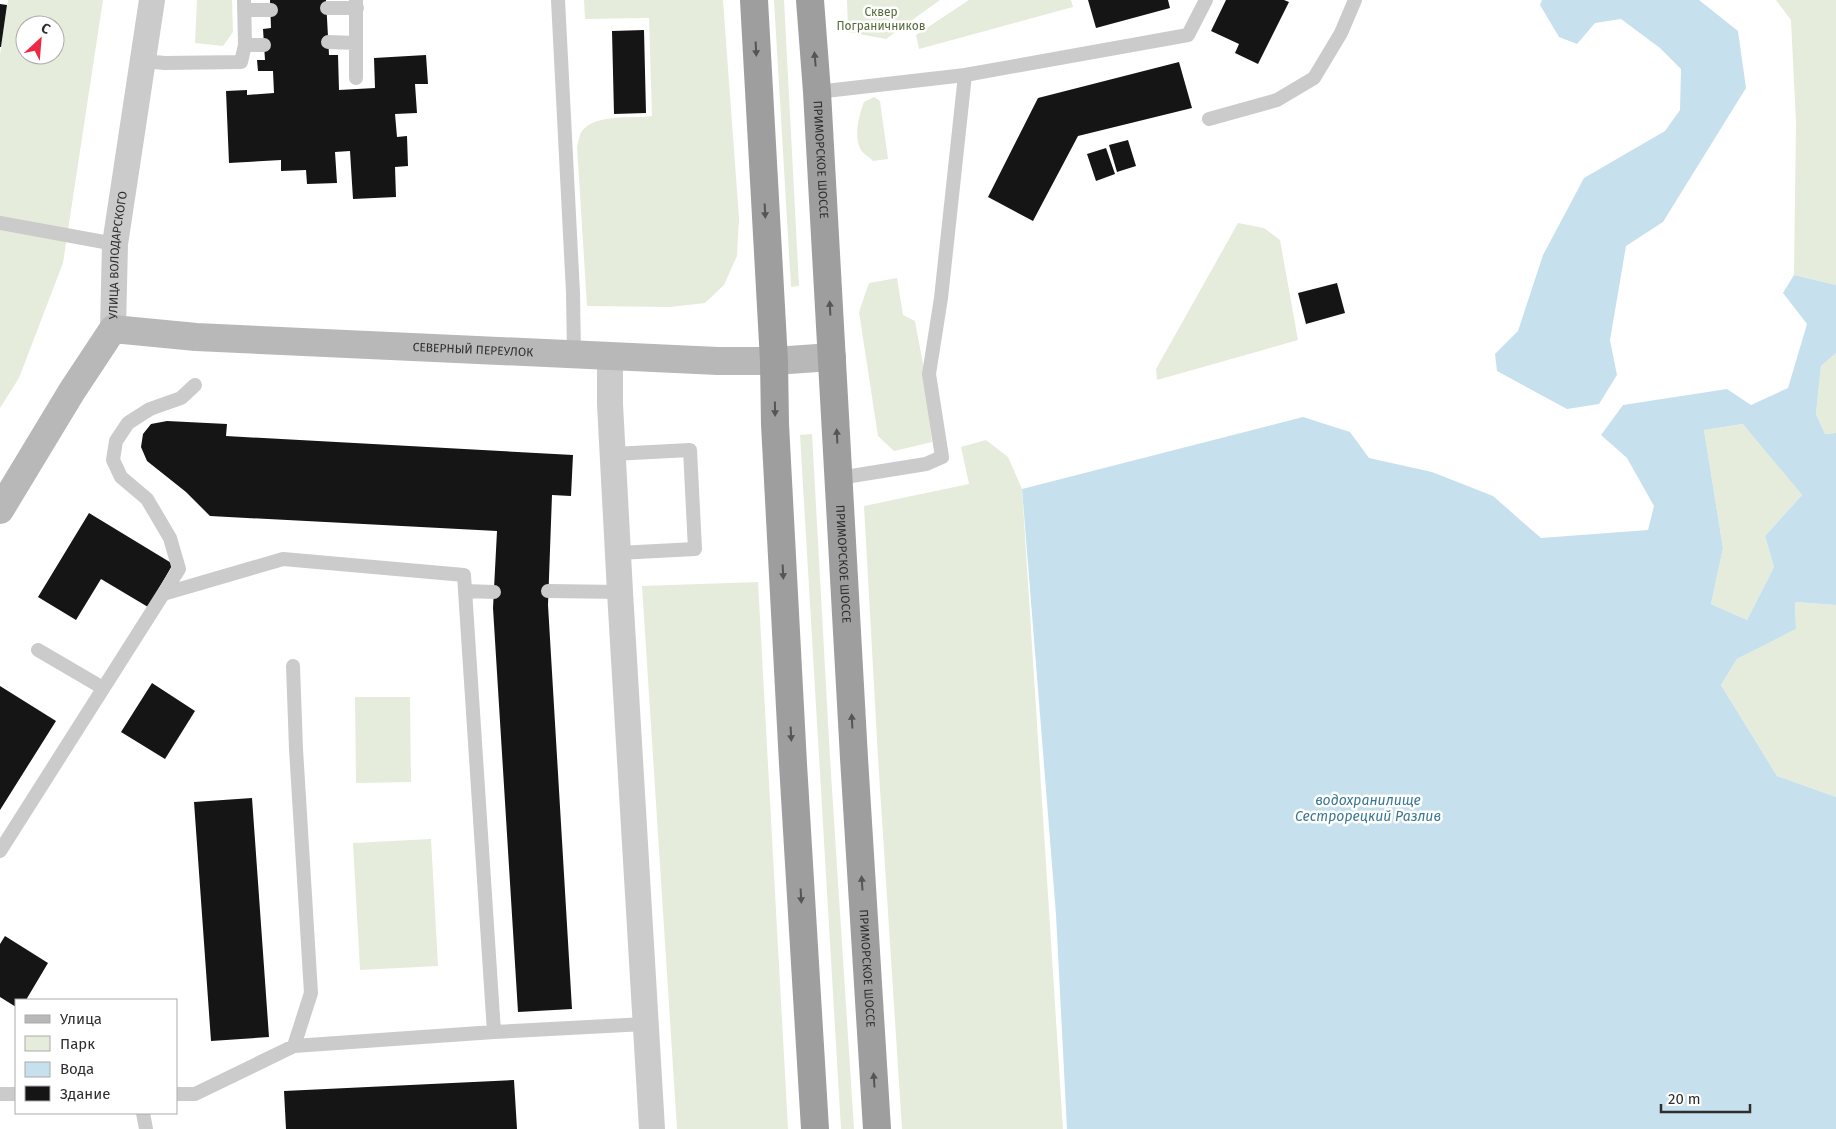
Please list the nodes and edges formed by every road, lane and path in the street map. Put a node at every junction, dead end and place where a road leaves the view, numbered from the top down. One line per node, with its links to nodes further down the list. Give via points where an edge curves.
1 (152, 0): 15 (street, УЛИЦА ВОЛОДАРСКОГО)
2 (558, 0): 23 (lane)
3 (754, 0): 26 (highway, one-way to 26)
4 (810, 0): 18 (highway, ПРИМОРСКОЕ ШОССЕ, one-way to 4)
5 (1206, 0): 16 (lane, via 1188,36)
6 (1355, 0): 19 (lane, via 1341,34 1314,78 1277,100)
7 (357, 4): 9 (lane); 12 (lane)
8 (244, 5): 10 (lane); 13 (lane)
9 (327, 8)
10 (271, 10)
11 (328, 42): 12 (lane)
12 (356, 43): 17 (lane)
13 (245, 45): 14 (lane); 15 (lane, via 241,62 166,64)
14 (264, 45)
15 (143, 61): 21 (street, УЛИЦА ВОЛОДАРСКОГО)
16 (965, 75): 18 (lane); 29 (lane, via 941,298 929,374 942,457 926,464)
17 (356, 78)
18 (817, 92): 25 (highway, ПРИМОРСКОЕ ШОССЕ, one-way to 18)
19 (1209, 119)
20 (0, 223): 21 (lane)
21 (115, 244): 22 (street, УЛИЦА ВОЛОДАРСКОГО)
22 (113, 329): 23 (main road, СЕВЕРНЫЙ ПЕРЕУЛОК, via 196,337); 30 (main road, УЛИЦА ВОЛОДАРСКОГО)
23 (574, 354): 24 (main road, СЕВЕРНЫЙ ПЕРЕУЛОК)
24 (610, 357): 26 (main road, СЕВЕРНЫЙ ПЕРЕУЛОК); 28 (street)
25 (832, 357): 26 (main road, СЕВЕРНЫЙ ПЕРЕУЛОК); 29 (highway, ПРИМОРСКОЕ ШОССЕ, one-way to 25)
26 (774, 361): 50 (highway, one-way to 50, via 793,764)
27 (195, 386): 36 (lane, via 180,398 150,409 128,423 116,441 113,460 121,477 147,499 170,538 180,569)
28 (613, 454): 31 (street); 31 (lane, via 690,450 695,549)
29 (839, 478): 51 (highway, ПРИМОРСКОЕ ШОССЕ, one-way to 29)
30 (0, 510)
31 (618, 553): 35 (street)
32 (465, 591): 33 (lane); 36 (lane, via 464,575 283,559); 42 (lane)
33 (494, 592)
34 (548, 592): 35 (lane)
35 (620, 592): 41 (street)
36 (163, 594): 39 (lane)
37 (38, 650): 39 (lane)
38 (293, 666): 43 (lane, via 311,993)
39 (103, 688): 40 (lane)
40 (0, 851)
41 (645, 1024): 42 (lane); 49 (street)
42 (494, 1032): 43 (lane)
43 (294, 1046): 46 (lane, via 195,1094)
44 (0, 1094): 45 (lane)
45 (15, 1094)
46 (178, 1094)
47 (143, 1114): 48 (lane)
48 (146, 1129)
49 (652, 1129)
50 (815, 1129)
51 (878, 1129)

